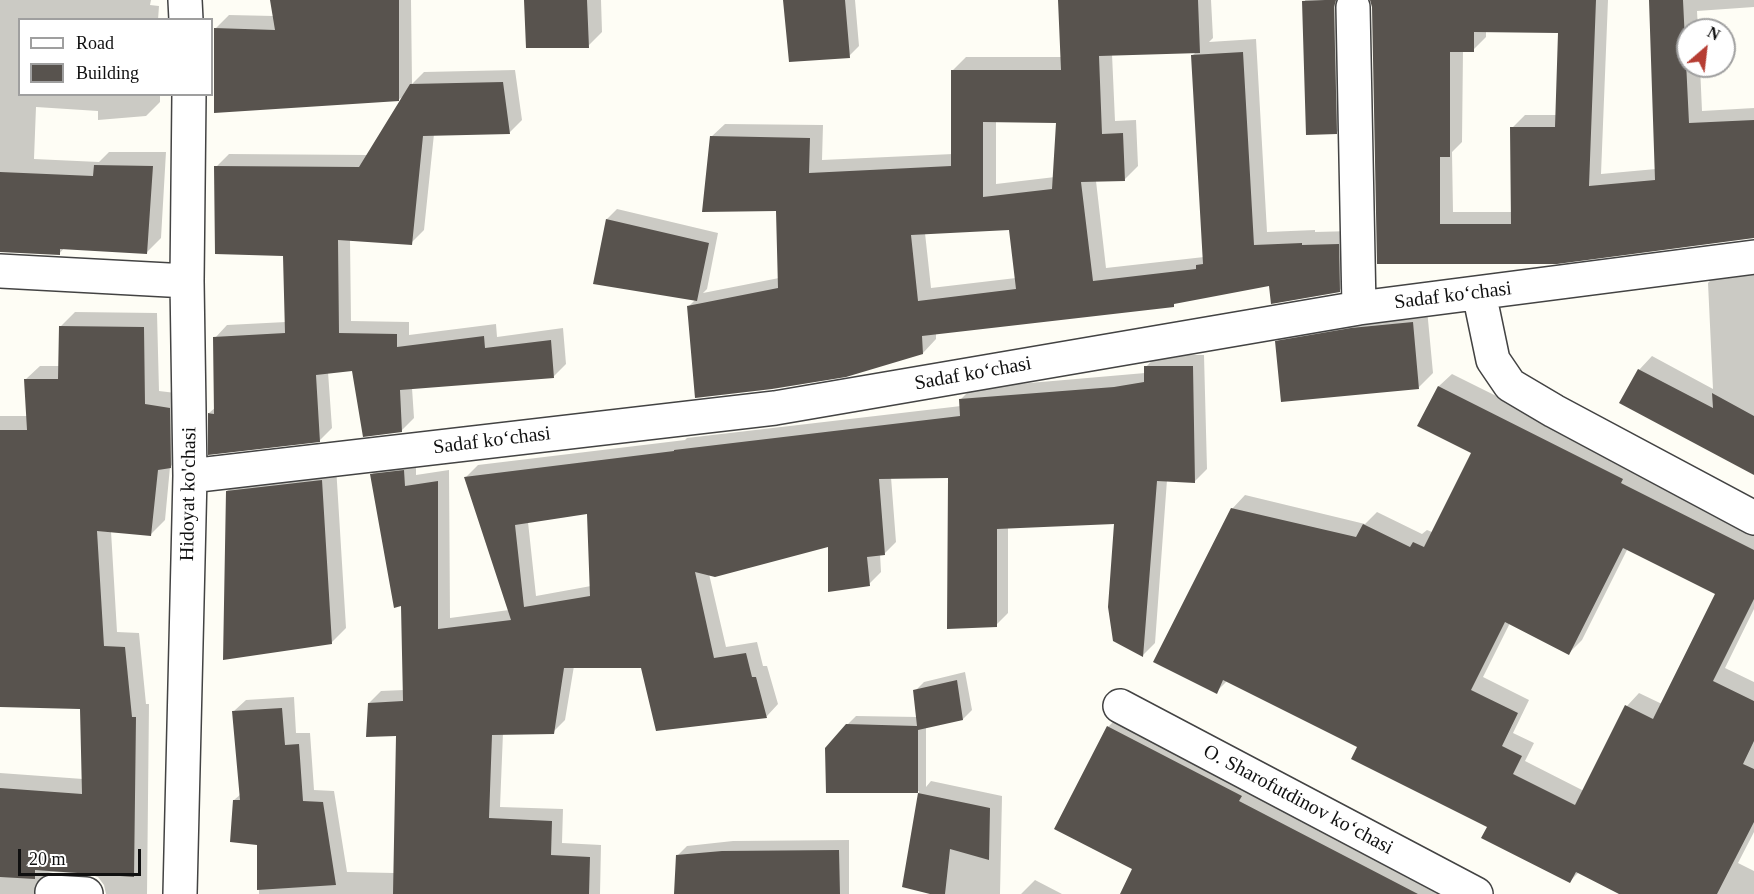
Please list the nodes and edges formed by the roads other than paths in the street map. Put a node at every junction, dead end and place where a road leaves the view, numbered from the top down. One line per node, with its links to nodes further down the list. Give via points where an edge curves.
1 (186, 0): 3 (street)
2 (1353, 7): 9 (street)
3 (186, 18)
4 (189, 96): 7 (street, Hidoyat ko'chasi)
5 (1754, 257): 8 (street, Sadaf koʻchasi)
6 (0, 272): 7 (street)
7 (187, 281): 10 (street, Hidoyat ko'chasi)
8 (1479, 293): 9 (street, Sadaf koʻchasi); 11 (street, via 1493,360 1510,385)
9 (1359, 308): 10 (street, Sadaf koʻchasi, via 775,408)
10 (190, 476): 15 (street, Hidoyat ko'chasi)
11 (1754, 518)
12 (1119, 706): 16 (street, O. Sharofutdinov koʻchasi)
13 (52, 892): 14 (street)
14 (86, 894)
15 (180, 894)
16 (1476, 894)

